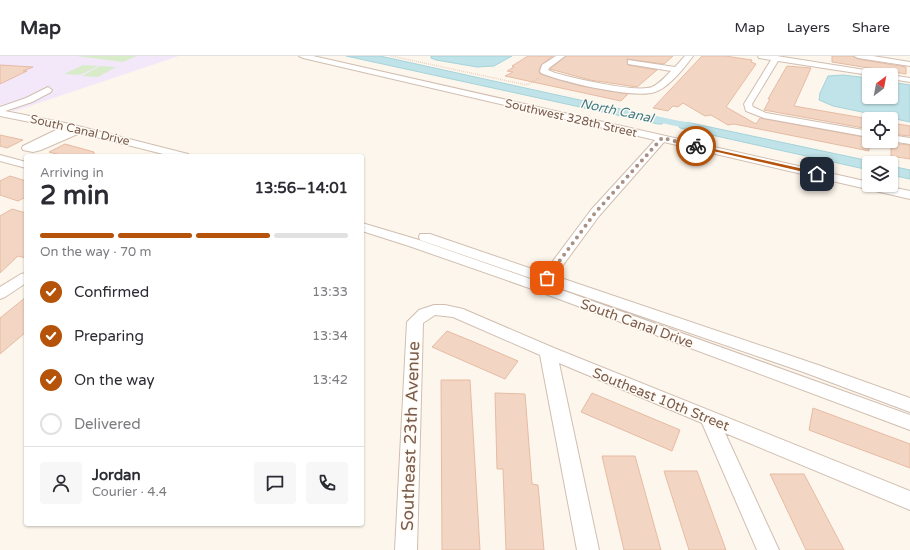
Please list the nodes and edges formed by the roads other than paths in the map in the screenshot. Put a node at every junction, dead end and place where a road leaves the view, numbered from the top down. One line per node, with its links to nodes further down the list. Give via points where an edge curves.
1 (303, 56): 21 (street, Southwest 328th Street)
2 (328, 56): 28 (street, Southwest 328th Street)
3 (561, 56): 10 (street, via 543,69 547,73 624,90 645,92 658,88)
4 (689, 56): 10 (street)
5 (762, 56): 7 (street)
6 (862, 56): 9 (street)
7 (776, 58): 11 (street); 20 (street, via 748,104 749,109 764,115)
8 (631, 62): 10 (street)
9 (910, 64)
10 (676, 70)
11 (862, 72)
12 (898, 77): 13 (street)
13 (910, 80)
14 (48, 90): 15 (street)
15 (0, 110)
16 (0, 113): 18 (street, South Canal Drive)
17 (0, 119): 19 (street, South Canal Drive)
18 (72, 131): 19 (street); 19 (street, via 37,148 27,148); 24 (street, South Canal Drive); 25 (street, South Canal Drive)
19 (57, 133)
20 (862, 133)
21 (662, 138): 31 (street, Southwest 328th Street); 35 (street, via 595,213)
22 (898, 139): 23 (street)
23 (910, 141)
24 (144, 154)
25 (175, 154)
26 (0, 158): 27 (street)
27 (24, 164)
28 (862, 175)
29 (898, 183): 30 (street)
30 (910, 186)
31 (910, 195)
32 (364, 217): 35 (street, South Canal Drive)
33 (364, 228): 41 (street, South Canal Drive, via 538,286)
34 (24, 278): 36 (street)
35 (547, 278): 39 (street, South Canal Drive)
36 (0, 294)
37 (414, 322): 38 (street, Southeast 10th Street, via 427,311 445,309); 43 (street, Southeast 23th Avenue)
38 (548, 352): 40 (street, Southeast 10th Street); 44 (street)
39 (910, 405)
40 (710, 418): 42 (street, Southeast 10th Street); 45 (street)
41 (910, 423)
42 (910, 501)
43 (406, 550)
44 (588, 550)
45 (768, 550)

